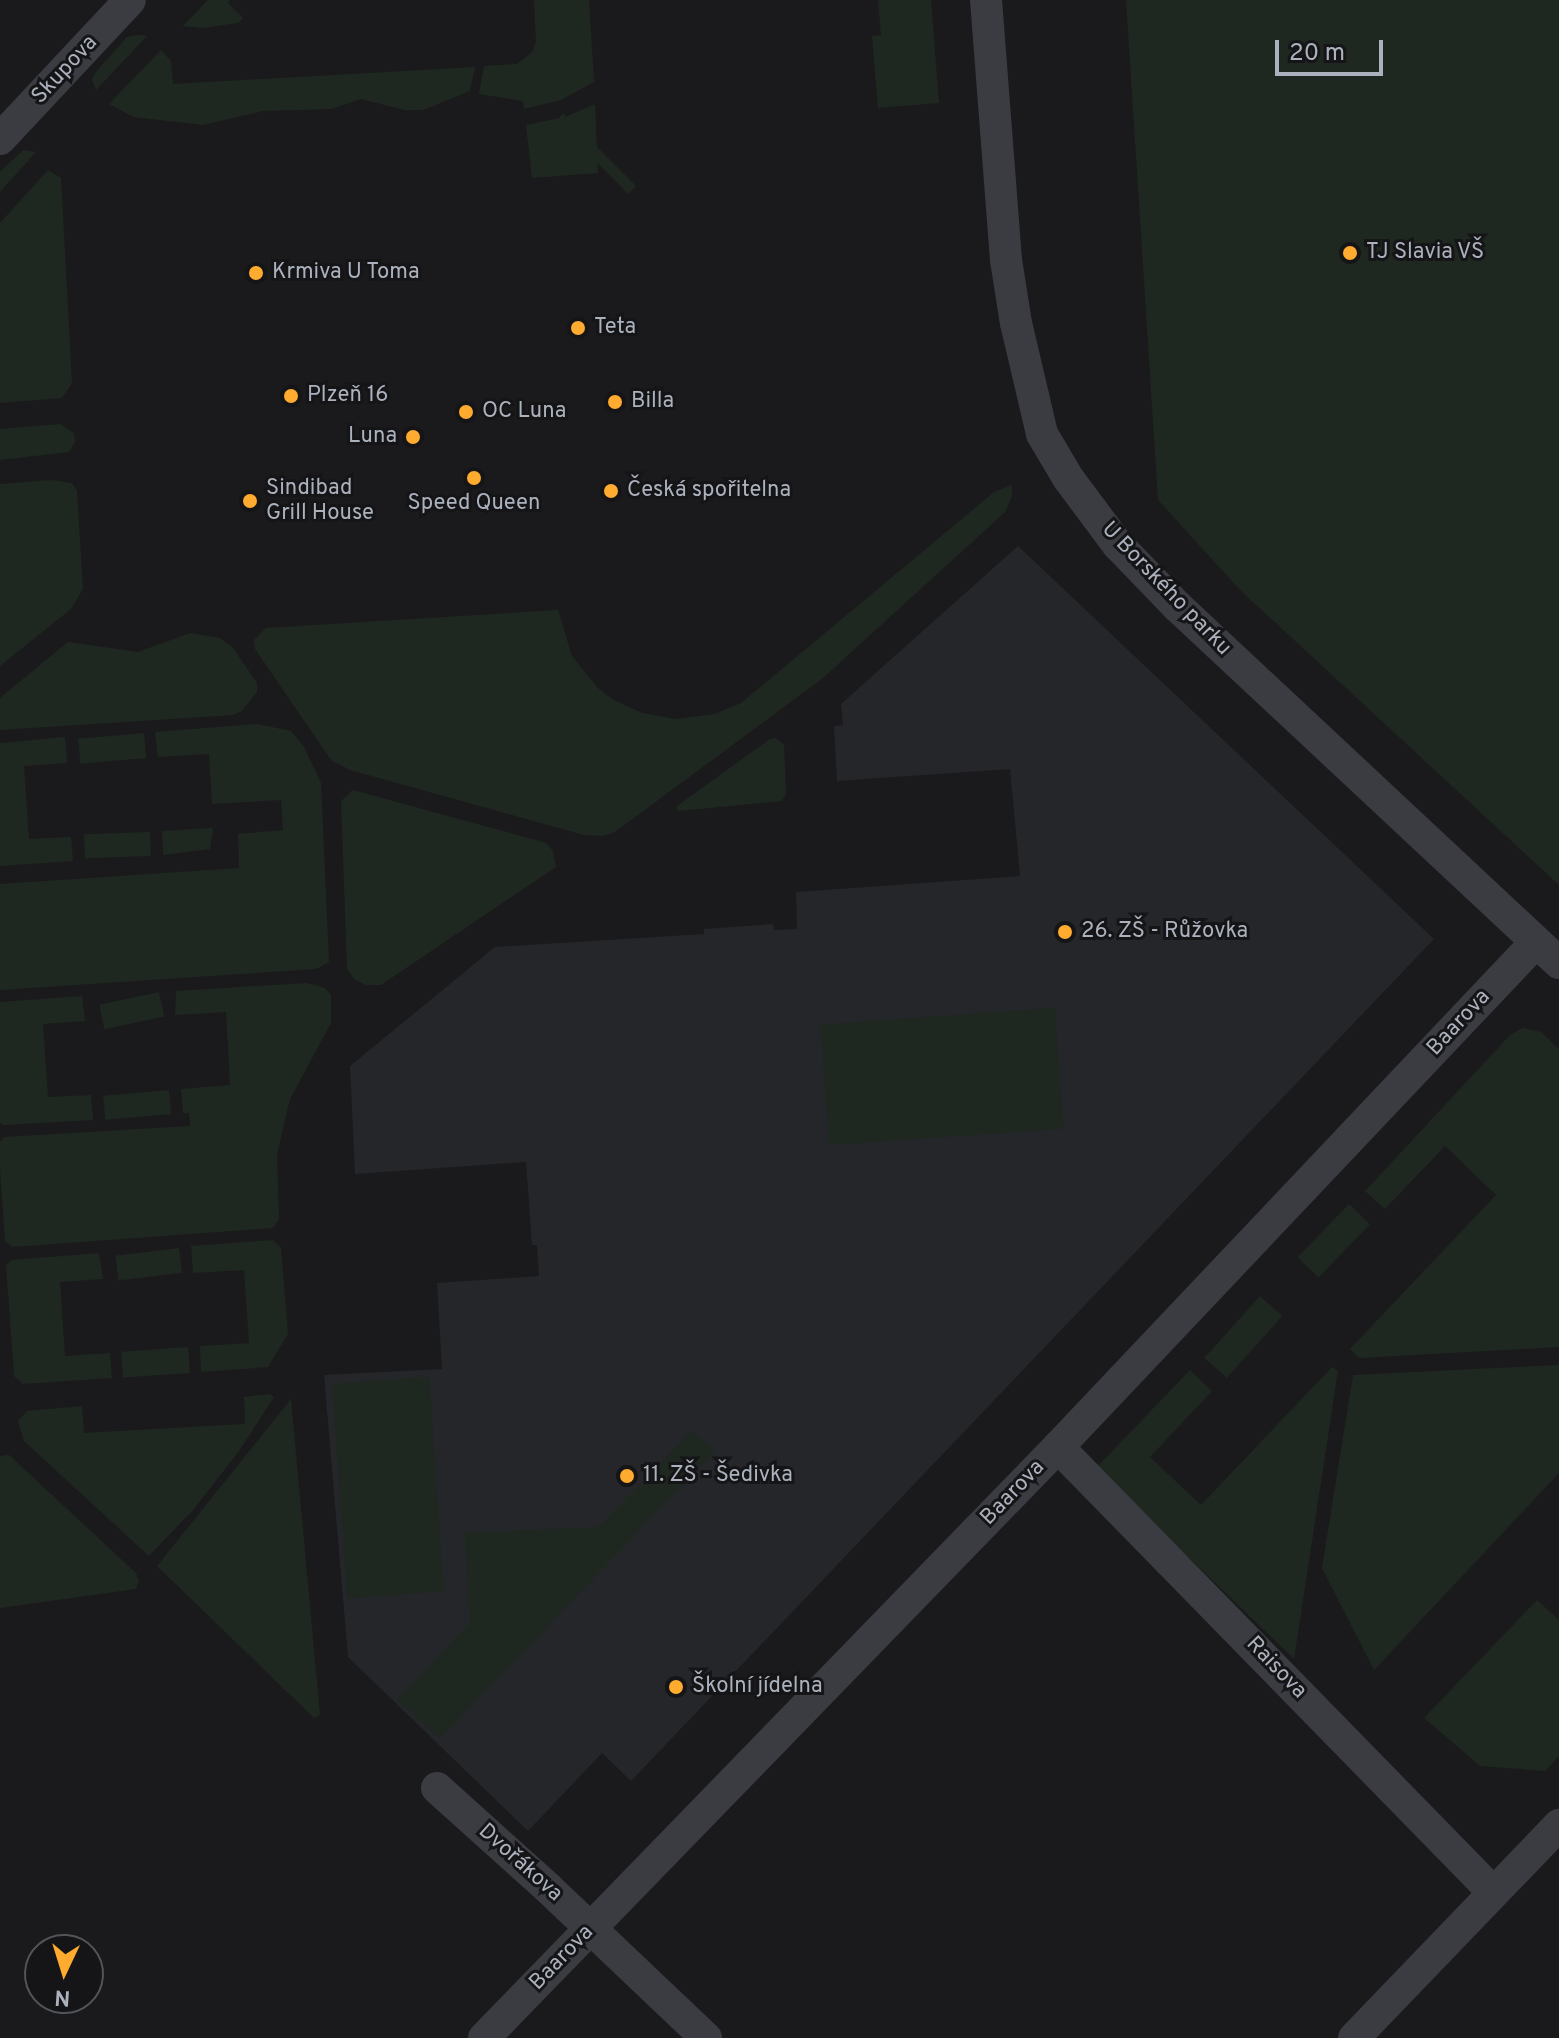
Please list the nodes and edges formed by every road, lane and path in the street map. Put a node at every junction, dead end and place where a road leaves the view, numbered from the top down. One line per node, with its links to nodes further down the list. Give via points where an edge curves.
1 (130, 0): 3 (street, Skupova)
2 (986, 0): 4 (street, U Borského parku, via 1006,260 1025,366 1048,445 1118,545 1177,606)
3 (0, 139)
4 (1548, 953): 5 (street, Baarova)
5 (1058, 1447): 8 (street, Raisova); 9 (street, Baarova)
6 (437, 1788): 9 (street, Dvořákova)
7 (1559, 1825): 8 (street)
8 (1492, 1891): 12 (street)
9 (590, 1927): 10 (street, Baarova); 11 (street, Dvořákova)
10 (484, 2038)
11 (706, 2038)
12 (1354, 2038)

